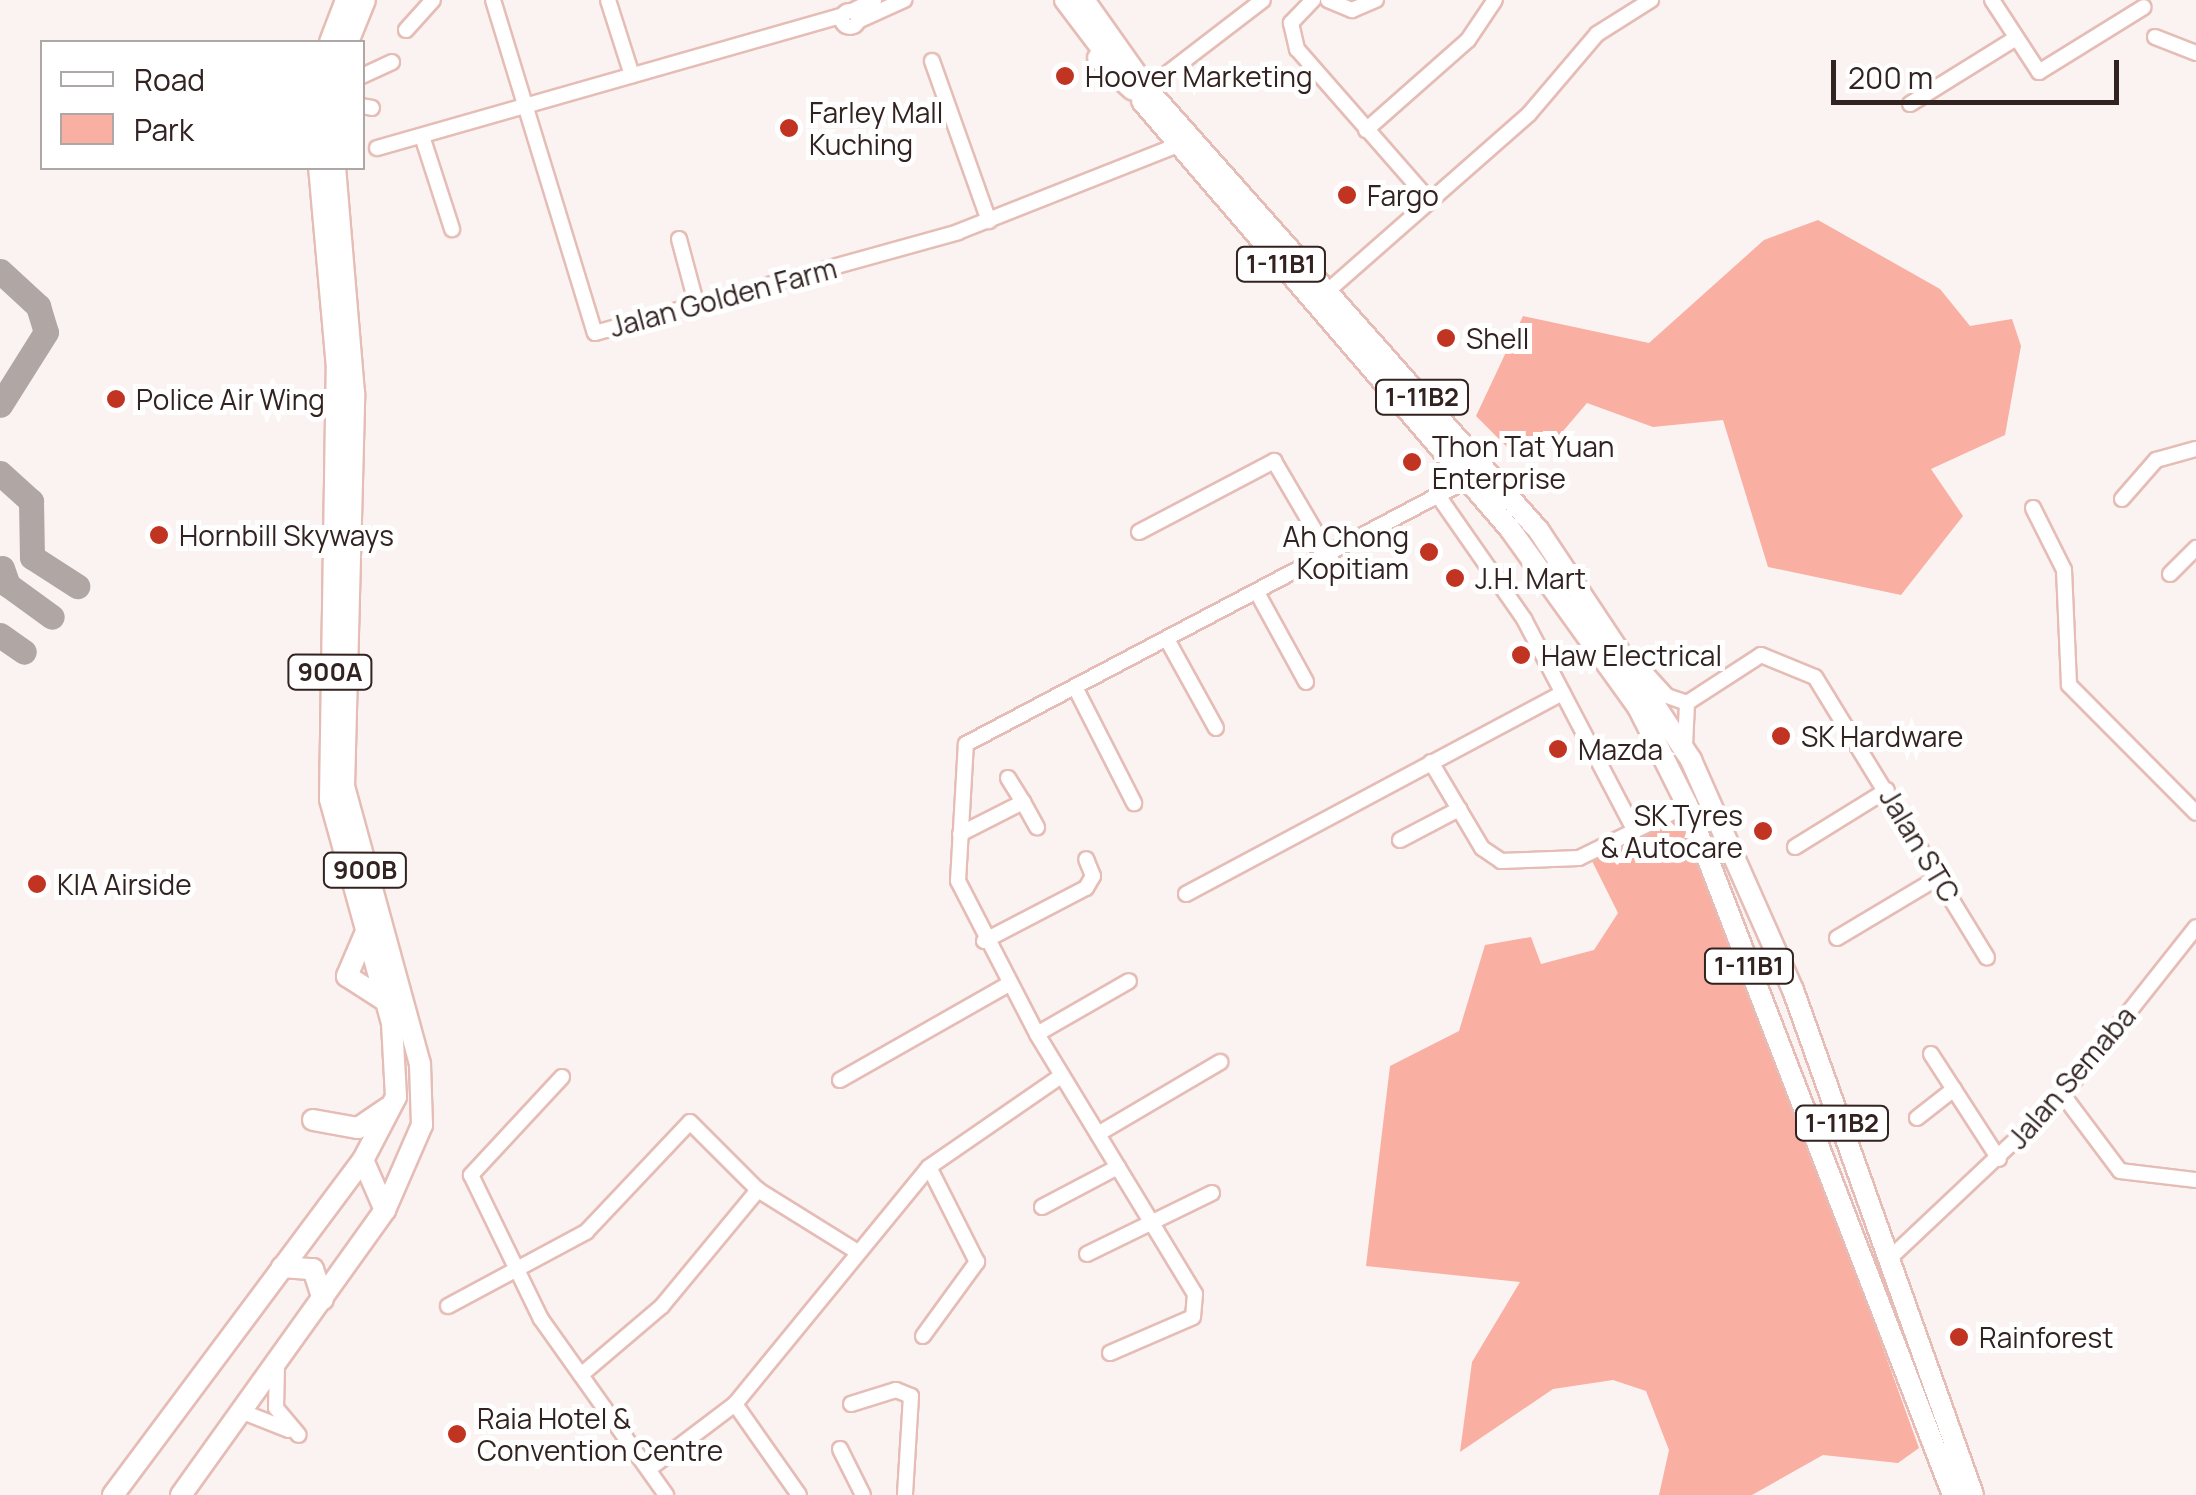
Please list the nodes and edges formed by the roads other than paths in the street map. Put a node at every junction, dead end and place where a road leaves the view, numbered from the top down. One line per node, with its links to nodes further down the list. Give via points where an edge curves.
1 (365, 0): 25 (highway)
2 (432, 0): 21 (street)
3 (494, 0): 33 (street, Jalan Golden Farm)
4 (608, 0): 31 (street)
5 (874, 0): 20 (street)
6 (904, 0): 20 (street)
7 (1049, 0): 32 (highway)
8 (1065, 0): 27 (highway)
9 (1084, 0): 27 (highway, 1-11B2)
10 (1100, 0): 32 (highway)
11 (1264, 0): 32 (street)
12 (1313, 0): 35 (street, via 1290,23 1292,42)
13 (1328, 0): 14 (street, via 1352,10)
14 (1376, 0)
15 (1495, 0): 35 (street, via 1468,40)
16 (1651, 0): 41 (street, via 1597,34 1529,114)
17 (1992, 0): 23 (street)
18 (343, 3): 24 (highway)
19 (2144, 7): 23 (street, via 2042,72)
20 (849, 18): 31 (street)
21 (406, 30)
22 (2155, 37): 26 (street)
23 (2016, 38): 34 (street)
24 (331, 40)
25 (349, 40)
26 (2196, 53)
27 (1118, 60): 32 (highway, 1-11B2)
28 (392, 62): 30 (street)
29 (934, 67): 42 (street)
30 (365, 75)
31 (632, 75): 33 (street)
32 (1140, 90): 37 (highway, 1-11B1); 45 (highway, 1-11B2)
33 (527, 103): 36 (street); 46 (street, Jalan Golden Farm, via 594,333)
34 (1910, 104)
35 (1366, 130): 41 (street)
36 (422, 136): 38 (street); 43 (street)
37 (1178, 146): 42 (street, Jalan Golden Farm); 48 (highway, 1-11B1)
38 (376, 148)
39 (319, 170): 83 (highway, 900A, via 337,368 330,799)
40 (334, 170): 112 (highway, 900B, via 354,393 344,787 424,1083 416,1153)
41 (1431, 202): 45 (street)
42 (989, 221): 46 (street, Jalan Golden Farm)
43 (452, 228)
44 (679, 240): 46 (street)
45 (1330, 289): 59 (highway, 1-11B2, via 1539,531)
46 (697, 306)
47 (2196, 449): 51 (street, via 2156,460)
48 (1453, 462): 49 (highway, 1-11B1); 50 (street)
49 (1469, 479): 50 (street); 71 (highway, 1-11B1, via 1574,610)
50 (1444, 493): 55 (street); 62 (street)
51 (2122, 500)
52 (2034, 508): 73 (street, via 2064,570 2070,686)
53 (1139, 532): 55 (street, via 1274,461)
54 (2196, 548): 56 (street)
55 (1331, 558): 57 (street)
56 (2170, 574)
57 (1259, 596): 58 (street); 60 (street)
58 (1169, 643): 61 (street); 64 (street)
59 (1625, 650): 63 (street, via 1667,696); 65 (highway, 1-11B2)
60 (1306, 682)
61 (1077, 692): 70 (street); 76 (street, via 966,744)
62 (1563, 693): 66 (street); 75 (street)
63 (1688, 703): 65 (street, via 1682,739); 68 (street, Jalan STC, via 1742,659 1782,657 1823,686)
64 (1216, 728)
65 (1692, 760): 89 (highway, 1-11B2)
66 (1431, 762): 72 (street); 81 (street)
67 (1008, 778): 69 (street)
68 (1888, 790): 78 (street); 80 (street, Jalan STC)
69 (1023, 802): 74 (street); 76 (street)
70 (1134, 804)
71 (1688, 804): 75 (street); 90 (highway, 1-11B1)
72 (1459, 809): 75 (street, via 1501,861 1579,858); 77 (street)
73 (2196, 813)
74 (1037, 827)
75 (1635, 831)
76 (960, 834): 85 (street, via 956,876)
77 (1400, 840)
78 (1795, 847)
79 (1086, 859): 85 (street, via 1092,883)
80 (1939, 877): 84 (street); 86 (street, Jalan STC)
81 (1186, 894)
82 (2196, 927): 99 (street, Jalan Semaba)
83 (365, 933): 91 (highway, 900A); 91 (highway, via 348,976)
84 (1837, 938)
85 (984, 941): 88 (street)
86 (1987, 958)
87 (1129, 981): 92 (street)
88 (1009, 984): 92 (street); 97 (street)
89 (1793, 990): 90 (highway, via 1764,934 1750,926 1744,941); 116 (highway, 1-11B2)
90 (1762, 1000): 136 (highway, 1-11B1)
91 (386, 1002): 100 (highway, 900A, via 398,1050)
92 (1036, 1034): 95 (street)
93 (1932, 1054): 98 (street)
94 (1220, 1062): 103 (street)
95 (1062, 1076): 103 (street); 106 (street)
96 (562, 1077): 118 (street, via 470,1175)
97 (840, 1080)
98 (1954, 1089): 101 (street); 104 (street)
99 (2063, 1095): 104 (street, Jalan Semaba); 108 (street, via 2120,1172)
100 (396, 1096): 102 (highway, via 369,1125); 105 (highway, 900A)
101 (1916, 1118)
102 (312, 1120)
103 (1098, 1134): 107 (street)
104 (1999, 1159): 116 (street, Jalan Semaba)
105 (364, 1160): 112 (highway); 117 (highway, 900A)
106 (930, 1167): 114 (street); 121 (street, via 978,1262)
107 (1118, 1168): 111 (street); 113 (street)
108 (2196, 1180)
109 (758, 1190): 114 (street); 118 (street, via 698,1124 684,1126 586,1232); 124 (street, via 662,1306)
110 (1212, 1193): 113 (street)
111 (1042, 1208)
112 (385, 1210): 119 (highway, 900B)
113 (1156, 1228): 115 (street); 122 (street, via 1197,1308)
114 (856, 1251): 125 (street)
115 (1087, 1254)
116 (1890, 1258): 137 (highway, 1-11B2)
117 (282, 1267): 119 (highway, via 313,1269); 130 (highway, 900A)
118 (516, 1273): 120 (street); 124 (street)
119 (323, 1299): 123 (highway, 900B)
120 (448, 1306)
121 (922, 1336)
122 (1110, 1353)
123 (277, 1364): 127 (highway, 900B); 127 (street, via 276,1408 299,1435)
124 (581, 1375): 129 (street)
125 (735, 1404): 129 (street); 133 (street)
126 (851, 1404): 135 (street, via 896,1390 913,1401)
127 (244, 1412): 131 (highway, 900B)
128 (840, 1449): 134 (street)
129 (649, 1469): 132 (street)
130 (112, 1495)
131 (181, 1495)
132 (666, 1495)
133 (799, 1495)
134 (863, 1495)
135 (906, 1495)
136 (1953, 1495)
137 (1973, 1495)

